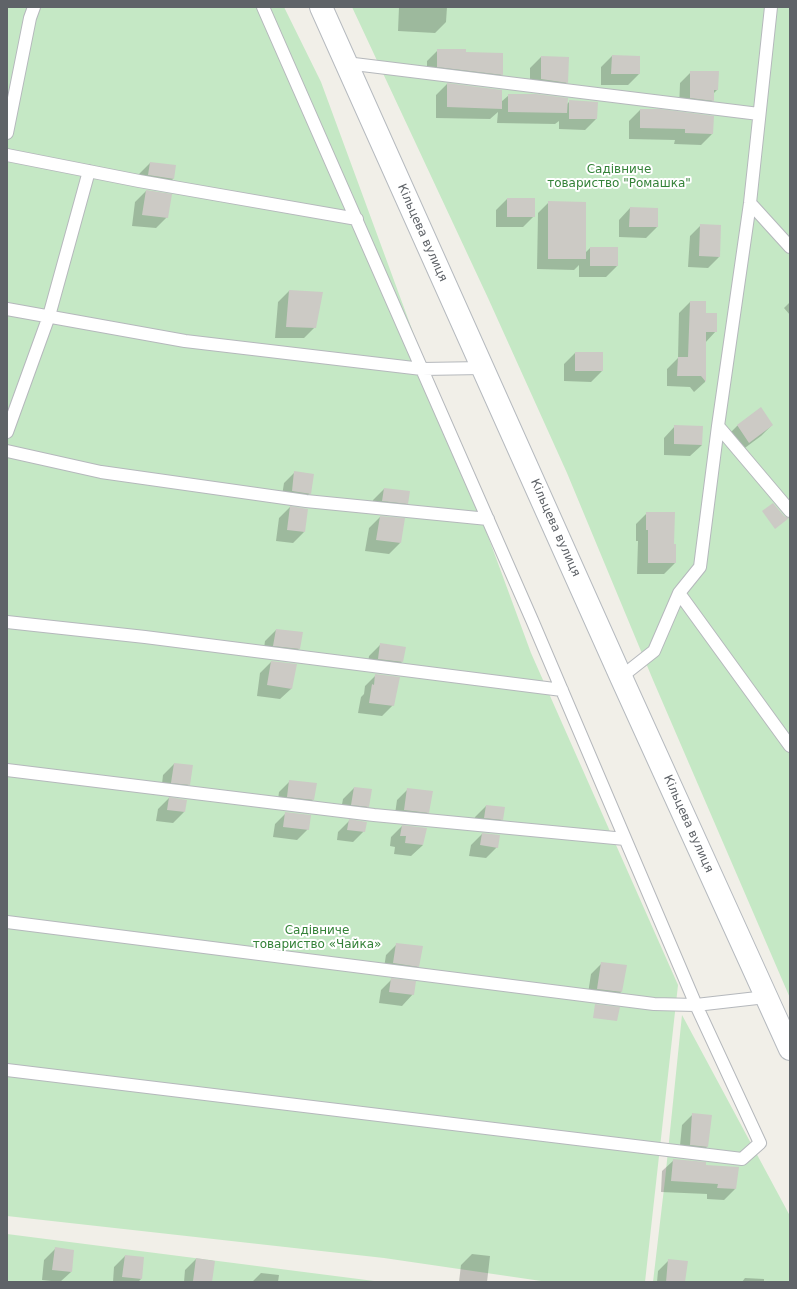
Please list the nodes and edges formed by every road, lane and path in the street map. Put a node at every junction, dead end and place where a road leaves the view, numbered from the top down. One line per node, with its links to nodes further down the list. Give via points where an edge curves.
1 (34, 7): 7 (lane)
2 (263, 7): 11 (lane)
3 (321, 7): 5 (main road, Кільцева вулиця)
4 (771, 7): 6 (lane)
5 (346, 63): 6 (lane); 16 (main road, Кільцева вулиця)
6 (759, 114): 10 (lane)
7 (7, 133)
8 (7, 155): 9 (lane)
9 (89, 171): 11 (lane); 14 (lane)
10 (750, 203): 12 (lane); 17 (lane)
11 (357, 219): 15 (lane)
12 (790, 247)
13 (7, 309): 14 (lane)
14 (49, 316): 15 (lane, via 185,341); 18 (lane)
15 (422, 368): 16 (lane); 21 (lane)
16 (483, 368): 24 (main road, Кільцева вулиця)
17 (718, 426): 20 (lane); 22 (lane, via 700,567)
18 (7, 432)
19 (7, 451): 21 (lane, via 101,472 298,500)
20 (790, 511)
21 (488, 519): 25 (lane)
22 (680, 593): 24 (lane, via 654,650); 26 (lane)
23 (7, 622): 25 (lane, via 146,637)
24 (621, 677): 30 (main road, Кільцева вулиця)
25 (562, 690): 28 (lane)
26 (790, 746)
27 (7, 770): 28 (lane, via 374,815)
28 (625, 839): 31 (lane)
29 (7, 922): 31 (lane, via 654,1004)
30 (766, 997): 31 (lane); 32 (main road, Кільцева вулиця)
31 (696, 1005): 33 (lane, via 760,1143 742,1159)
32 (790, 1049)
33 (7, 1070)

